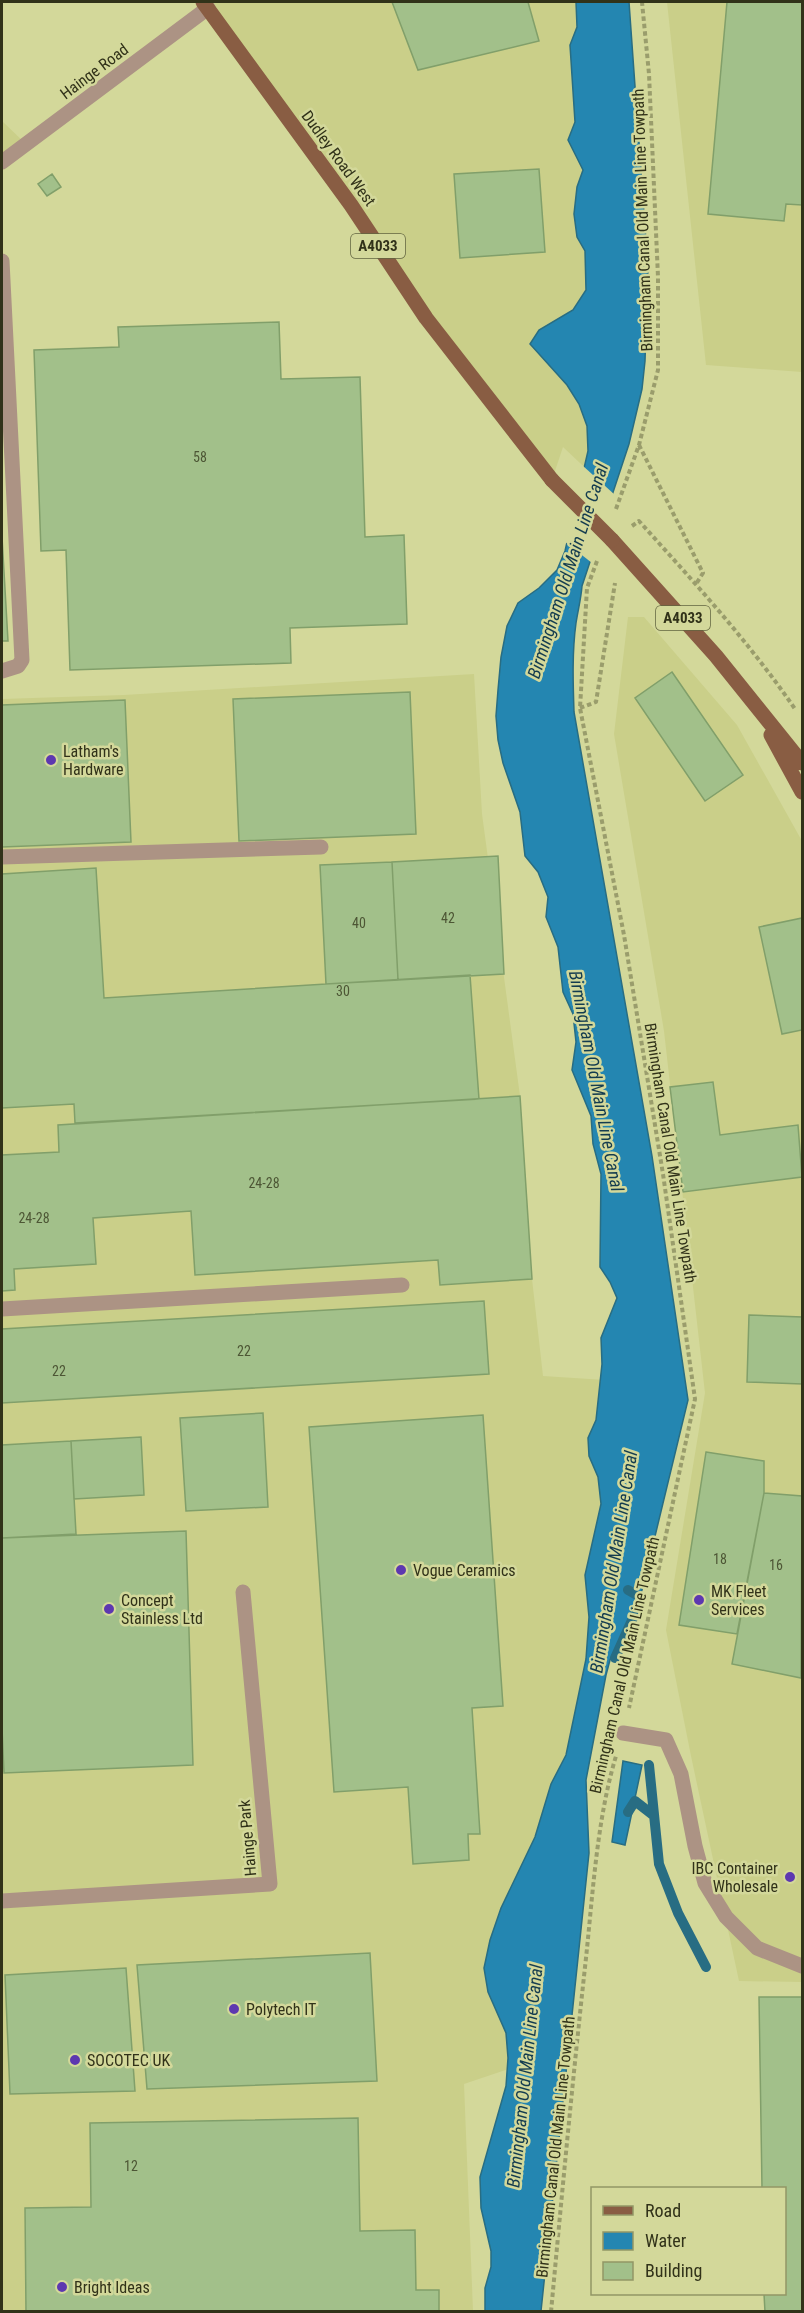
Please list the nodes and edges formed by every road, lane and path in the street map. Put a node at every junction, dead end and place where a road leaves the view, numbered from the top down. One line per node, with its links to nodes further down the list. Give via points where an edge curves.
1 (642, 2): 5 (path, Birmingham Canal Old Main Line Towpath, via 658,277 658,370)
2 (205, 5): 3 (street, Hainge Road); 7 (main road, Dudley Road West / A4033, bridge, via 351,205 426,318 552,480)
3 (2, 162)
4 (2, 261): 10 (street, via 22,660 18,666)
5 (639, 445): 6 (path, Birmingham Canal Old Main Line Towpath); 9 (path, via 703,573)
6 (615, 511)
7 (612, 540): 9 (path, via 639,521); 11 (main road, A4033); 12 (path, via 615,586 597,702)
8 (599, 555): 12 (path, Birmingham Canal Old Main Line Towpath, via 587,588)
9 (696, 584): 13 (path)
10 (2, 671)
11 (750, 699): 14 (main road, A4033); 15 (main road, A4033)
12 (580, 708): 21 (path, Birmingham Canal Old Main Line Towpath, via 663,1174 695,1399)
13 (796, 710)
14 (802, 763)
15 (802, 792)
16 (321, 847): 17 (street)
17 (2, 857)
18 (402, 1285): 19 (street)
19 (2, 1309)
20 (243, 1592): 22 (street, Hainge Park, via 270,1884)
21 (623, 1733): 23 (street, via 666,1740 681,1774 705,1883 726,1917 757,1948); 24 (path, Birmingham Canal Old Main Line Towpath, via 607,1784)
22 (2, 1901)
23 (802, 1966)
24 (551, 2312)

